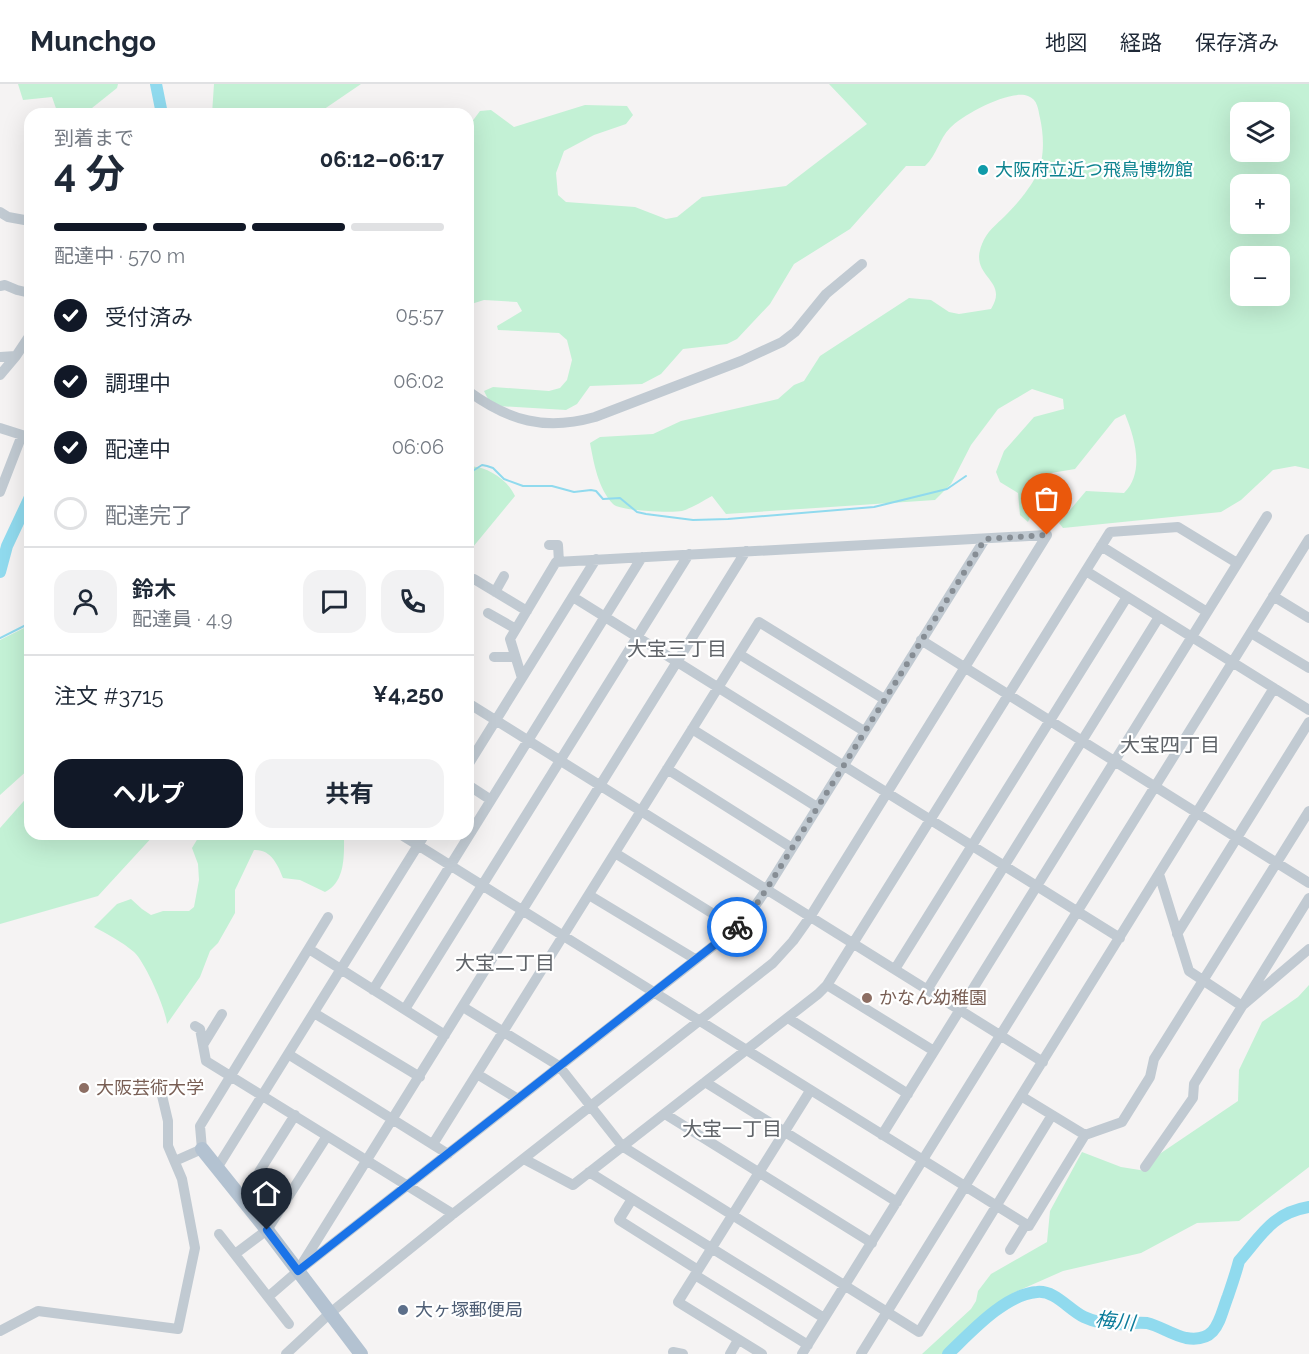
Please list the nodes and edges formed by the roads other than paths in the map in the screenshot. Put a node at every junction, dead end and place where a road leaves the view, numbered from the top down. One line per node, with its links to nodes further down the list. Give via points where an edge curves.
1 (0, 212): 2 (street)
2 (24, 221)
3 (862, 264): 10 (street, via 826,294 782,342 595,417 549,424 492,408)
4 (0, 286): 5 (street)
5 (24, 292)
6 (24, 344): 7 (street)
7 (16, 356): 8 (street); 9 (street)
8 (0, 357)
9 (0, 375)
10 (474, 395)
11 (0, 428): 12 (street)
12 (24, 436)
13 (24, 441): 14 (street)
14 (0, 492)
15 (1267, 516): 25 (street)
16 (985, 539): 20 (street); 43 (street); 49 (street, via 1047,535)
17 (1309, 539): 30 (street)
18 (549, 545): 24 (street, via 558,545)
19 (1101, 546): 25 (street, via 1110,532 1178,527); 26 (street); 34 (street)
20 (746, 551): 21 (street); 47 (street)
21 (689, 554): 22 (street); 41 (street)
22 (642, 557): 23 (street); 36 (street)
23 (596, 559): 24 (street); 31 (street)
24 (560, 562): 33 (street, via 556,562)
25 (1237, 563): 34 (street)
26 (1086, 571): 32 (street); 54 (street)
27 (504, 576): 29 (street)
28 (474, 579): 29 (street)
29 (495, 592): 33 (street)
30 (1274, 596): 38 (street); 40 (street)
31 (573, 597): 36 (street); 51 (street)
32 (1127, 597): 37 (street); 59 (street)
33 (527, 611): 39 (street)
34 (1207, 612): 42 (street)
35 (488, 613): 39 (street)
36 (604, 617): 41 (street); 63 (street)
37 (1159, 617): 42 (street); 64 (street)
38 (1309, 618)
39 (516, 629): 46 (street, via 510,639)
40 (1251, 633): 48 (street); 50 (street)
41 (637, 637): 47 (street); 66 (street)
42 (1191, 637): 48 (street); 67 (street)
43 (921, 640): 49 (street); 55 (street)
44 (739, 654): 52 (street); 55 (street, via 759,622); 62 (street)
45 (494, 657): 46 (street)
46 (515, 657): 51 (street)
47 (678, 662): 52 (street); 70 (street)
48 (1232, 662): 53 (street); 71 (street)
49 (965, 668): 54 (street); 73 (street)
50 (1309, 668)
51 (522, 678): 58 (street)
52 (718, 687): 61 (street); 68 (street)
53 (1274, 688): 57 (street); 78 (street)
54 (1008, 696): 59 (street); 79 (street)
55 (884, 699): 62 (street)
56 (474, 707): 58 (street)
57 (1309, 710)
58 (496, 720): 63 (street); 65 (street)
59 (1049, 721): 64 (street); 86 (street)
60 (1309, 722): 81 (street)
61 (692, 729): 69 (street); 75 (street)
62 (864, 731): 68 (street)
63 (528, 740): 66 (street); 74 (street)
64 (1082, 742): 67 (street); 91 (street)
65 (474, 755)
66 (560, 761): 70 (street); 94 (street)
67 (1114, 761): 71 (street); 95 (street)
68 (843, 766): 73 (street); 75 (street)
69 (667, 769): 76 (street); 87 (street)
70 (601, 786): 76 (street); 99 (street)
71 (1156, 787): 78 (street); 100 (street)
72 (474, 789): 74 (street)
73 (887, 793): 79 (street); 102 (street)
74 (491, 800): 80 (street)
75 (818, 807): 87 (street)
76 (641, 811): 88 (street); 96 (street)
77 (1309, 811): 89 (street)
78 (1197, 813): 81 (street); 92 (street)
79 (930, 820): 86 (street); 107 (street)
80 (474, 828)
81 (1237, 838): 89 (street); 104 (street)
82 (410, 840): 85 (street)
83 (422, 840): 85 (street)
84 (466, 840): 90 (street)
85 (419, 845): 90 (street); 111 (street)
86 (972, 846): 91 (street); 112 (street)
87 (792, 849): 96 (street)
88 (615, 853): 97 (street); 103 (street)
89 (1277, 862): 93 (street); 113 (street)
90 (451, 865): 94 (street); 115 (street)
91 (1004, 866): 95 (street); 116 (street)
92 (1160, 874): 104 (street); 106 (street)
93 (1309, 883)
94 (483, 885): 99 (street); 120 (street)
95 (1036, 886): 100 (street); 121 (street)
96 (766, 890): 102 (street); 103 (street)
97 (589, 895): 105 (street); 110 (street)
98 (1309, 898): 118 (street)
99 (523, 910): 105 (street); 119 (street)
100 (1077, 912): 106 (street); 129 (street)
101 (328, 917): 108 (street)
102 (810, 917): 107 (street); 125 (street, via 773,963)
103 (736, 928): 110 (street)
104 (1178, 934): 113 (street, via 1189,971)
105 (563, 935): 117 (street); 127 (street)
106 (1120, 938): 134 (street)
107 (853, 944): 112 (street); 114 (street)
108 (309, 949): 111 (street); 137 (street)
109 (1309, 949): 118 (street)
110 (695, 959): 117 (street)
111 (341, 969): 115 (street); 122 (street)
112 (894, 969): 116 (street)
113 (1204, 980): 118 (street); 153 (street, via 1154,1059 1150,1077 1122,1122)
114 (827, 985): 124 (street); 132 (street)
115 (373, 990): 120 (street)
116 (927, 990): 121 (street)
117 (654, 992): 125 (street); 135 (street)
118 (1242, 1005): 163 (street, via 1194,1084 1193,1098)
119 (463, 1007): 127 (street); 128 (street)
120 (405, 1009): 128 (street)
121 (960, 1010): 129 (street); 132 (street)
122 (314, 1013): 133 (street); 138 (street)
123 (222, 1014): 130 (street)
124 (788, 1018): 131 (street); 142 (street)
125 (700, 1021): 131 (street); 146 (street)
126 (195, 1026): 130 (street, via 200,1029)
127 (503, 1033): 135 (street); 136 (street)
128 (445, 1035): 138 (street)
129 (1000, 1036): 134 (street); 161 (street)
130 (203, 1045): 137 (street, via 206,1061)
131 (746, 1050): 139 (street); 141 (street)
132 (934, 1052): 142 (street)
133 (288, 1054): 143 (street); 150 (street)
134 (1043, 1062): 144 (street)
135 (559, 1066): 145 (street); 146 (street)
136 (477, 1074): 145 (street); 155 (street)
137 (230, 1075): 143 (street); 157 (street, via 200,1126)
138 (420, 1077): 150 (street)
139 (705, 1082): 147 (street); 151 (street)
140 (160, 1087): 162 (street, via 168,1121 168,1146)
141 (810, 1091): 151 (street); 152 (street)
142 (908, 1094): 152 (street)
143 (263, 1095): 148 (street); 164 (street)
144 (1021, 1096): 149 (street); 168 (street)
145 (518, 1099): 158 (street)
146 (590, 1107): 156 (street); 159 (street)
147 (665, 1113): 156 (street); 166 (street)
148 (295, 1115): 154 (street); 169 (street)
149 (1052, 1115): 153 (street); 172 (street)
150 (393, 1119): 155 (street); 160 (street)
151 (785, 1132): 166 (street); 171 (street)
152 (882, 1135): 161 (street)
153 (1085, 1135): 175 (street, via 1029,1226)
154 (327, 1136): 160 (street); 176 (street)
155 (433, 1144): 158 (street)
156 (622, 1146): 165 (street); 174 (street)
157 (202, 1149): 162 (street); 164 (main road)
158 (448, 1154): 167 (street)
159 (524, 1159): 165 (street, via 573,1185); 173 (street)
160 (367, 1160): 167 (street); 182 (street)
161 (923, 1160): 168 (street); 171 (street)
162 (175, 1161): 190 (street, via 195,1248 178,1329 38,1311)
163 (1145, 1167)
164 (217, 1168): 169 (main road)
165 (589, 1172): 170 (street)
166 (759, 1173): 174 (street); 178 (street)
167 (407, 1185): 173 (street); 182 (street)
168 (964, 1186): 172 (street); 186 (street)
169 (242, 1199): 176 (main road)
170 (632, 1199): 179 (street); 183 (street, via 620,1221)
171 (897, 1202): 178 (street)
172 (996, 1206): 175 (street); 186 (street, via 919,1332)
173 (453, 1214): 187 (street)
174 (732, 1216): 179 (street); 184 (street)
175 (1026, 1224): 180 (street)
176 (267, 1230): 181 (street); 182 (main road)
177 (219, 1234): 181 (street)
178 (872, 1243): 184 (street)
179 (712, 1248): 183 (street); 188 (street)
180 (1010, 1250)
181 (235, 1254): 185 (street)
182 (298, 1271): 185 (street); 187 (main road)
183 (697, 1273): 191 (street, via 678,1302); 192 (street)
184 (845, 1286): 186 (street); 188 (street)
185 (268, 1297): 189 (street)
186 (886, 1312): 197 (street)
187 (329, 1314): 193 (street); 194 (main road)
188 (824, 1318): 192 (street)
189 (289, 1324)
190 (0, 1331)
191 (738, 1340): 195 (street); 196 (street)
192 (805, 1350)
193 (286, 1354)
194 (361, 1354)
195 (730, 1354)
196 (762, 1354)
197 (861, 1354)

